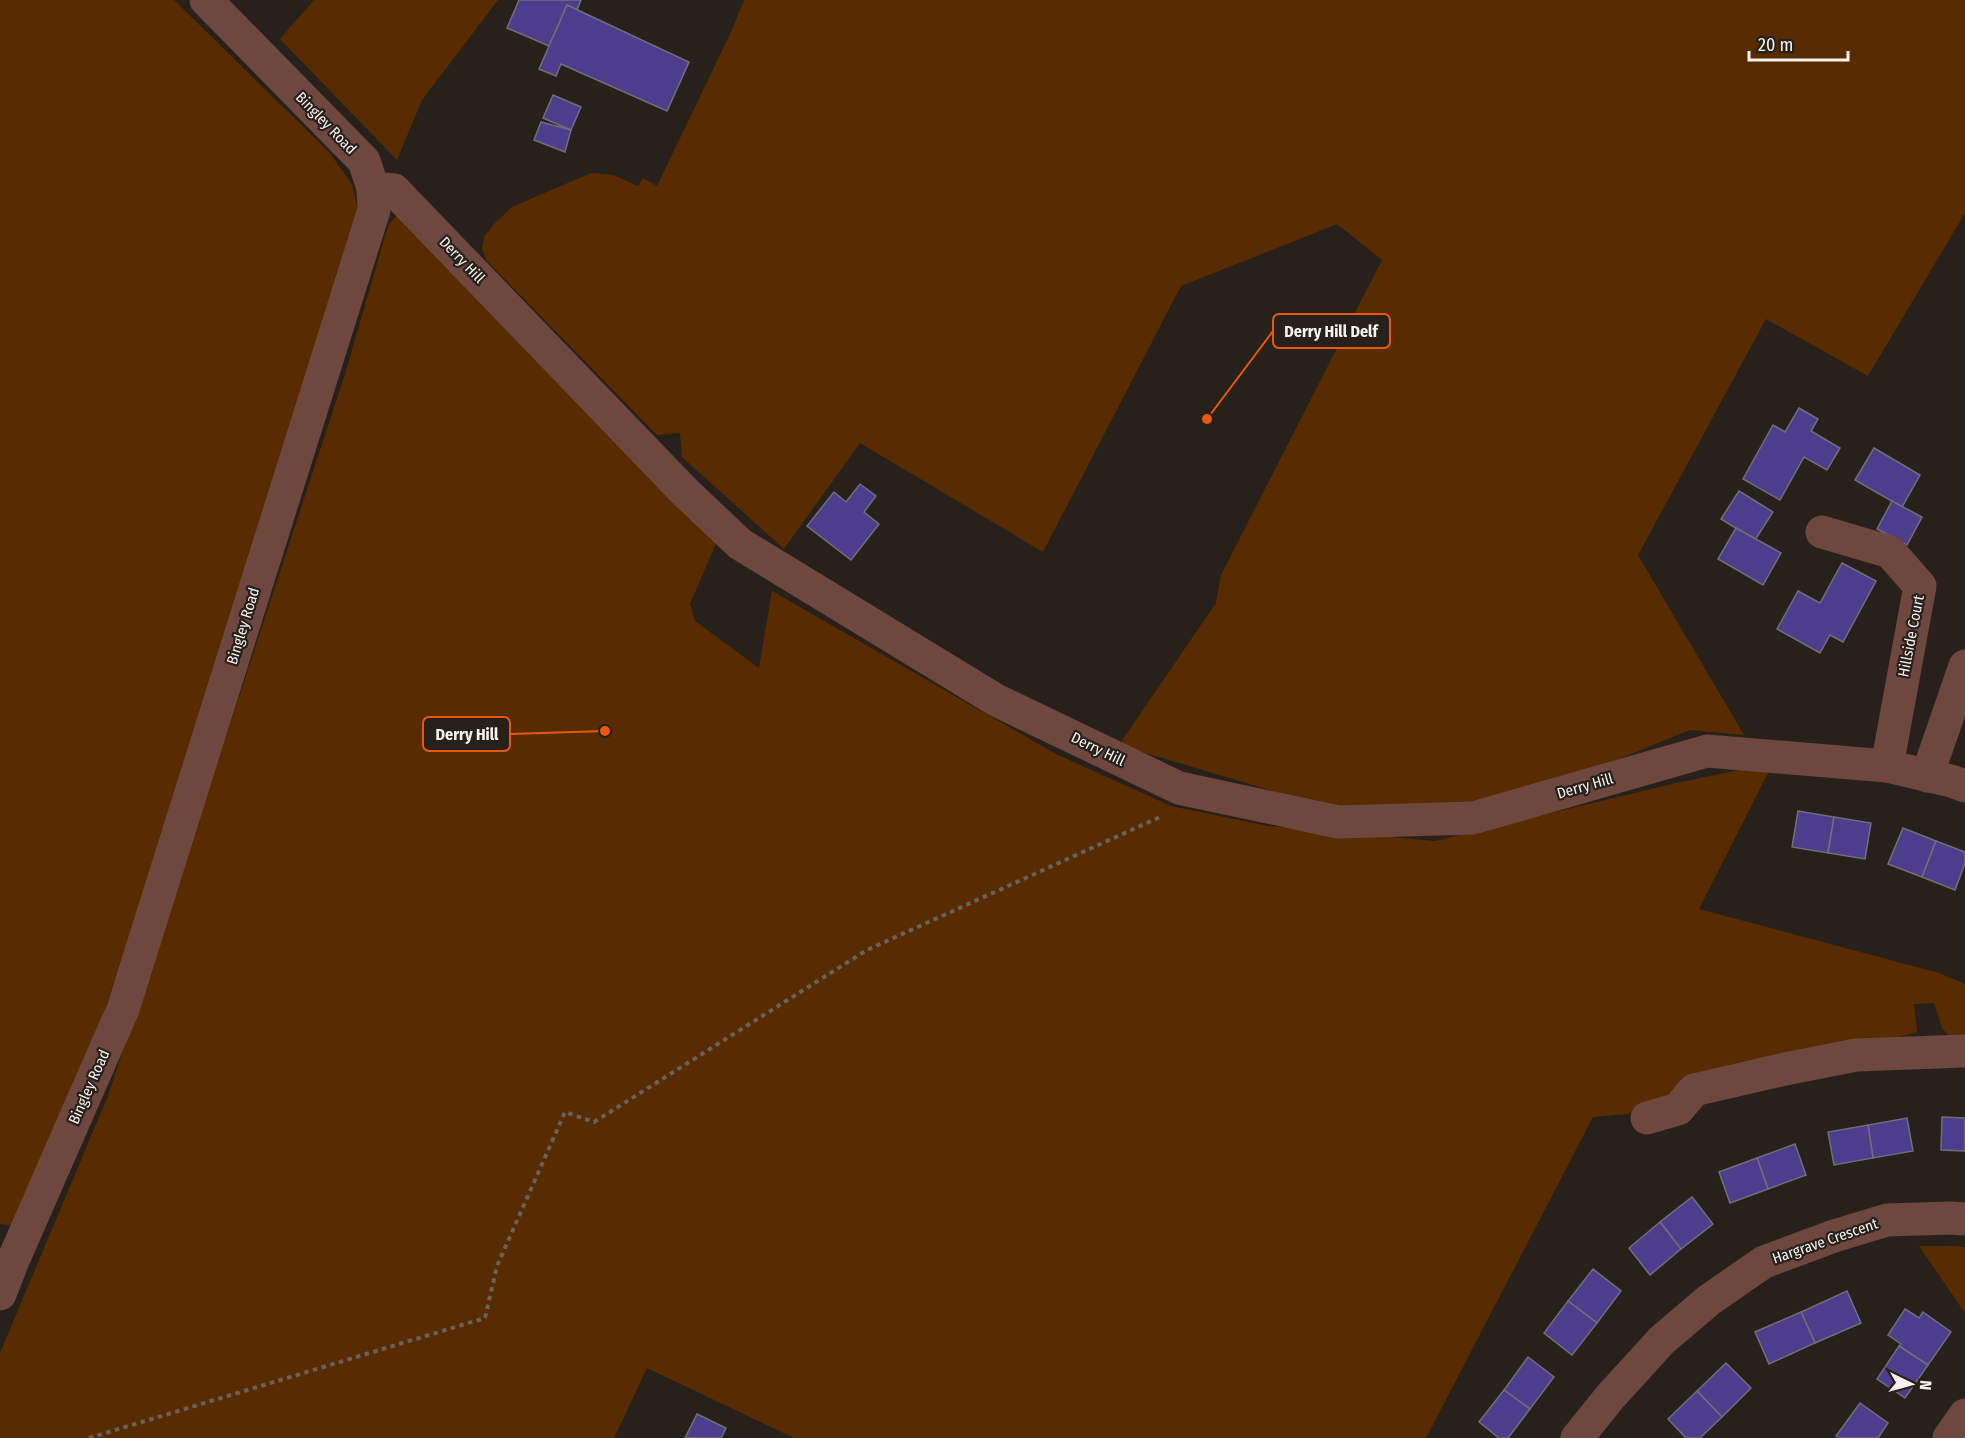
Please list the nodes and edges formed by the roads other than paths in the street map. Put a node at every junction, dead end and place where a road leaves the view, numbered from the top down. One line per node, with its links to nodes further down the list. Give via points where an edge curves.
1 (206, 0): 2 (street, Bingley Road, via 364,161)
2 (374, 188): 5 (street, Derry Hill, via 394,190 684,491 740,544 996,700 1179,788 1350,822 1473,818 1707,751); 11 (street, Bingley Road, via 374,210 123,1009)
3 (1822, 532): 5 (street, Hillside Court, via 1890,552 1920,586)
4 (1965, 666): 6 (street)
5 (1887, 766): 6 (street, Derry Hill)
6 (1927, 776): 7 (street, Derry Hill)
7 (1965, 786)
8 (1965, 1051): 9 (street, via 1856,1055 1785,1069 1694,1090 1678,1109)
9 (1647, 1119)
10 (1965, 1219): 13 (street, Hargrave Crescent, via 1887,1220 1764,1262 1709,1300 1662,1341)
11 (0, 1294)
12 (1965, 1415): 14 (street)
13 (1577, 1438)
14 (1949, 1438)

